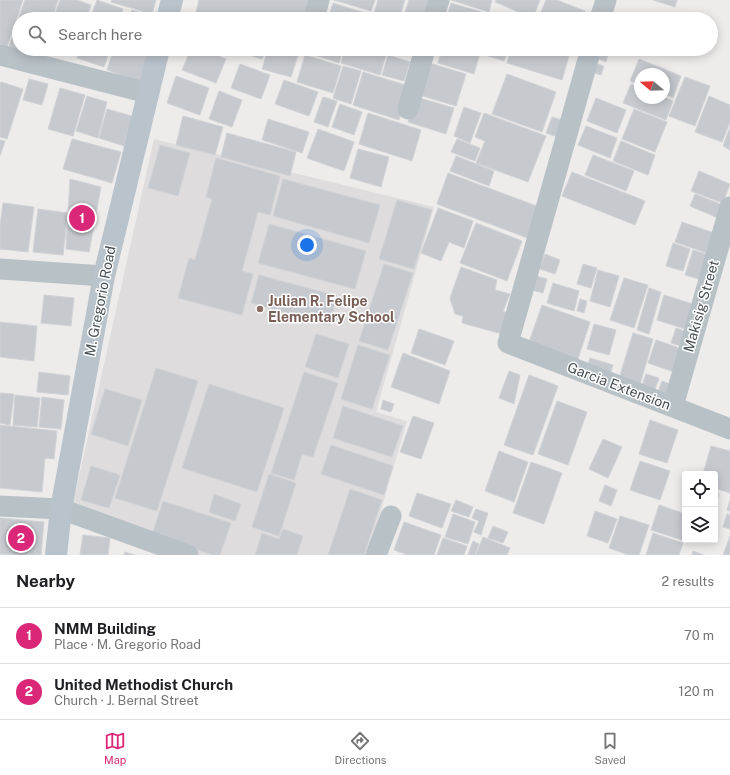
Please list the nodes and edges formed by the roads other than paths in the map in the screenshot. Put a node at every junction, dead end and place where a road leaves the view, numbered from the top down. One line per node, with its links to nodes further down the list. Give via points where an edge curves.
1 (172, 0): 4 (main road)
2 (439, 0): 5 (street)
3 (606, 0): 6 (street)
4 (169, 12)
5 (435, 12)
6 (602, 12)
7 (0, 55): 11 (street)
8 (157, 56): 11 (main road, M. Gregorio Road)
9 (423, 56): 12 (street)
10 (589, 56): 16 (street, Garcia Extension, via 508,343)
11 (148, 94): 15 (main road, M. Gregorio Road)
12 (408, 110)
13 (730, 207): 16 (street, Makisig Street)
14 (0, 269): 15 (street)
15 (104, 276): 19 (main road, M. Gregorio Road)
16 (673, 406): 17 (street, Garcia Extension)
17 (730, 428)
18 (0, 506): 19 (street)
19 (61, 509): 21 (main road, M. Gregorio Road); 22 (street)
20 (391, 516): 23 (street)
21 (56, 555)
22 (188, 555)
23 (376, 555)

